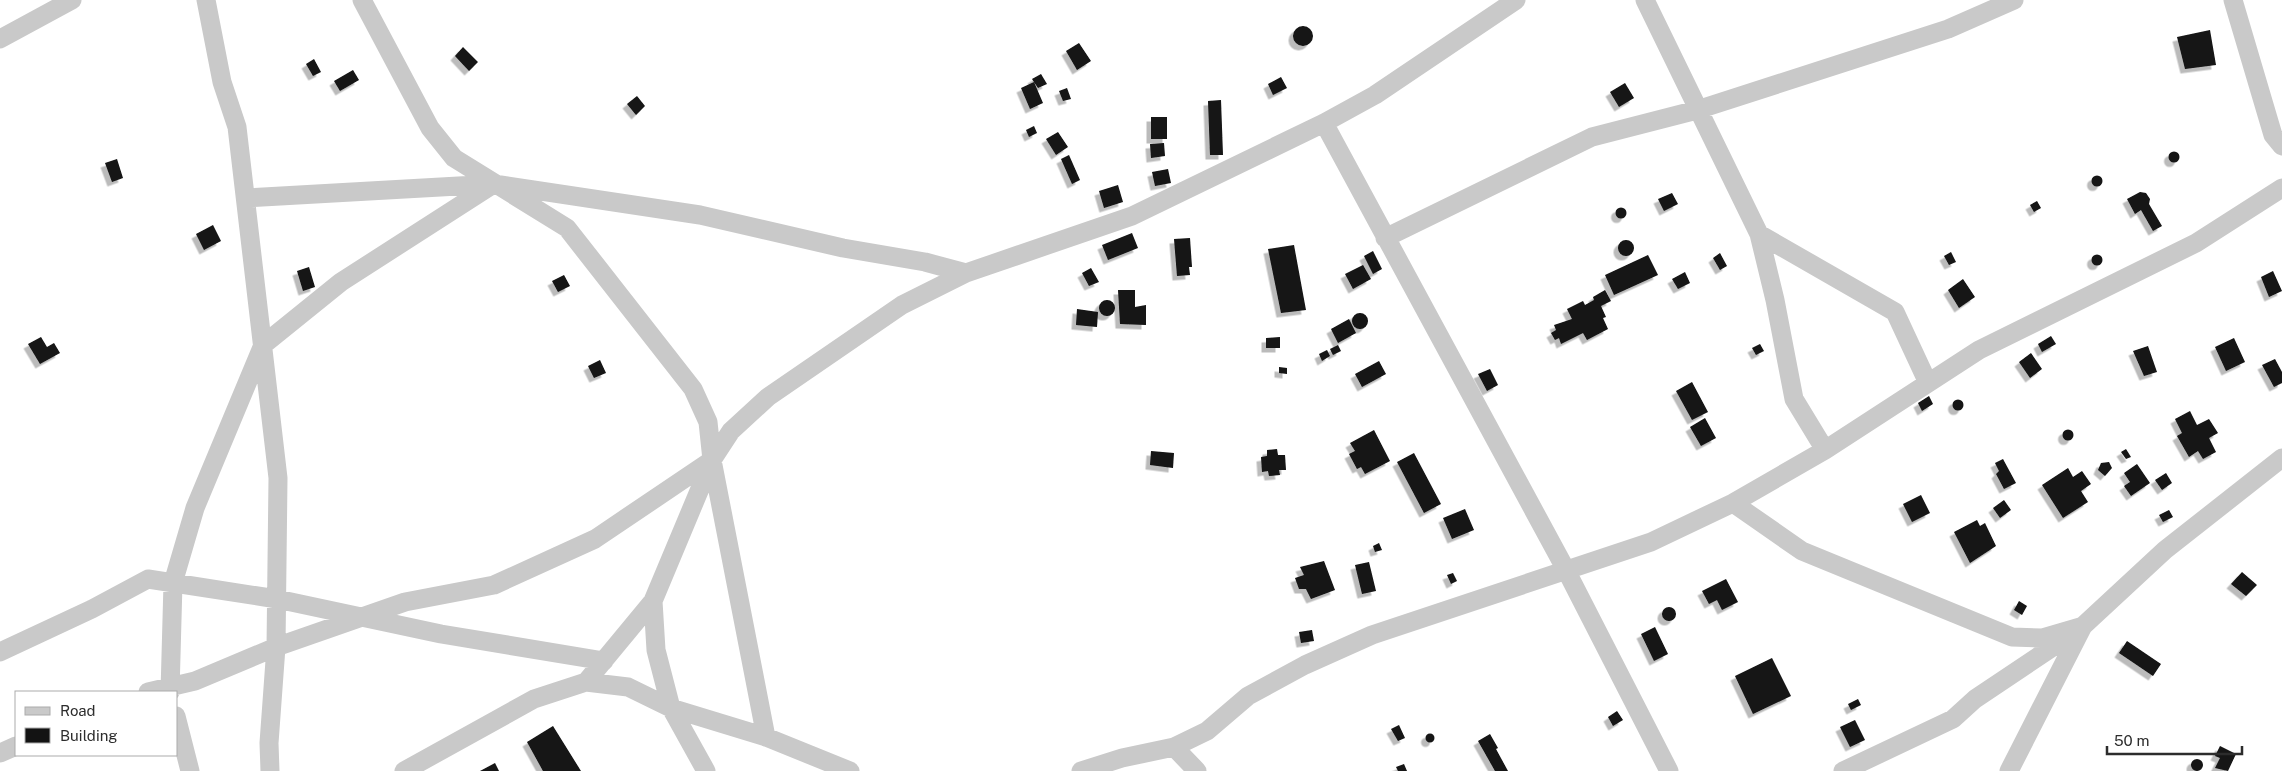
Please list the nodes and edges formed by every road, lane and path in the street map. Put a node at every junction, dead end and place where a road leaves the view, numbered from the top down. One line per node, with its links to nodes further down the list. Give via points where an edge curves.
1 (72, 0): 8 (street)
2 (206, 0): 14 (street, via 222,82 237,128)
3 (362, 0): 12 (street, via 430,128 454,158)
4 (1516, 0): 10 (street, via 1375,95)
5 (1645, 0): 9 (street)
6 (2014, 0): 9 (street, via 1948,29)
7 (2233, 0): 11 (street, via 2273,135)
8 (0, 40)
9 (1697, 110): 15 (street); 16 (street, via 1592,137)
10 (1324, 123): 16 (street); 17 (street, via 1132,216)
11 (2282, 146)
12 (494, 184): 14 (street); 17 (street, via 700,214); 18 (street, via 341,282); 22 (street, via 567,228 693,389 708,422)
13 (2282, 188): 19 (street, via 2196,244 1979,350)
14 (246, 198): 18 (street)
15 (1759, 234): 19 (street, via 1895,312); 20 (street, via 1794,399)
16 (1385, 238): 24 (street)
17 (966, 273): 22 (street, via 902,305 768,397 730,431)
18 (263, 346): 25 (street, via 195,508); 26 (street, via 278,478)
19 (1928, 383): 20 (street)
20 (1825, 450): 23 (street)
21 (2282, 458): 29 (street, via 2165,550)
22 (712, 460): 27 (street); 28 (street, via 595,539 494,585 406,602); 37 (street)
23 (1732, 503): 24 (street, via 1651,542); 29 (street, via 1802,551 2012,637 2042,638)
24 (1566, 570): 39 (street, via 1372,635 1305,665 1248,696 1207,732); 48 (street)
25 (174, 583): 26 (street); 31 (street, via 148,579); 34 (street)
26 (277, 599): 28 (street); 30 (street)
27 (653, 600): 32 (street); 35 (street, via 656,650)
28 (362, 617): 30 (street); 32 (street, via 441,634)
29 (2083, 626): 49 (street, via 1975,699 1953,719); 50 (street)
30 (276, 647): 34 (street); 42 (street)
31 (0, 652)
32 (604, 661): 33 (street)
33 (586, 682): 35 (street, via 628,687); 43 (street, via 534,699)
34 (170, 690)
35 (671, 708): 37 (street); 44 (street)
36 (178, 724): 41 (street)
37 (766, 737): 45 (street)
38 (15, 746): 40 (street)
39 (1174, 747): 46 (street); 47 (street)
40 (0, 753)
41 (190, 771)
42 (270, 771)
43 (404, 771)
44 (706, 771)
45 (850, 771)
46 (1081, 771)
47 (1197, 771)
48 (1669, 771)
49 (1843, 771)
50 (2009, 771)

